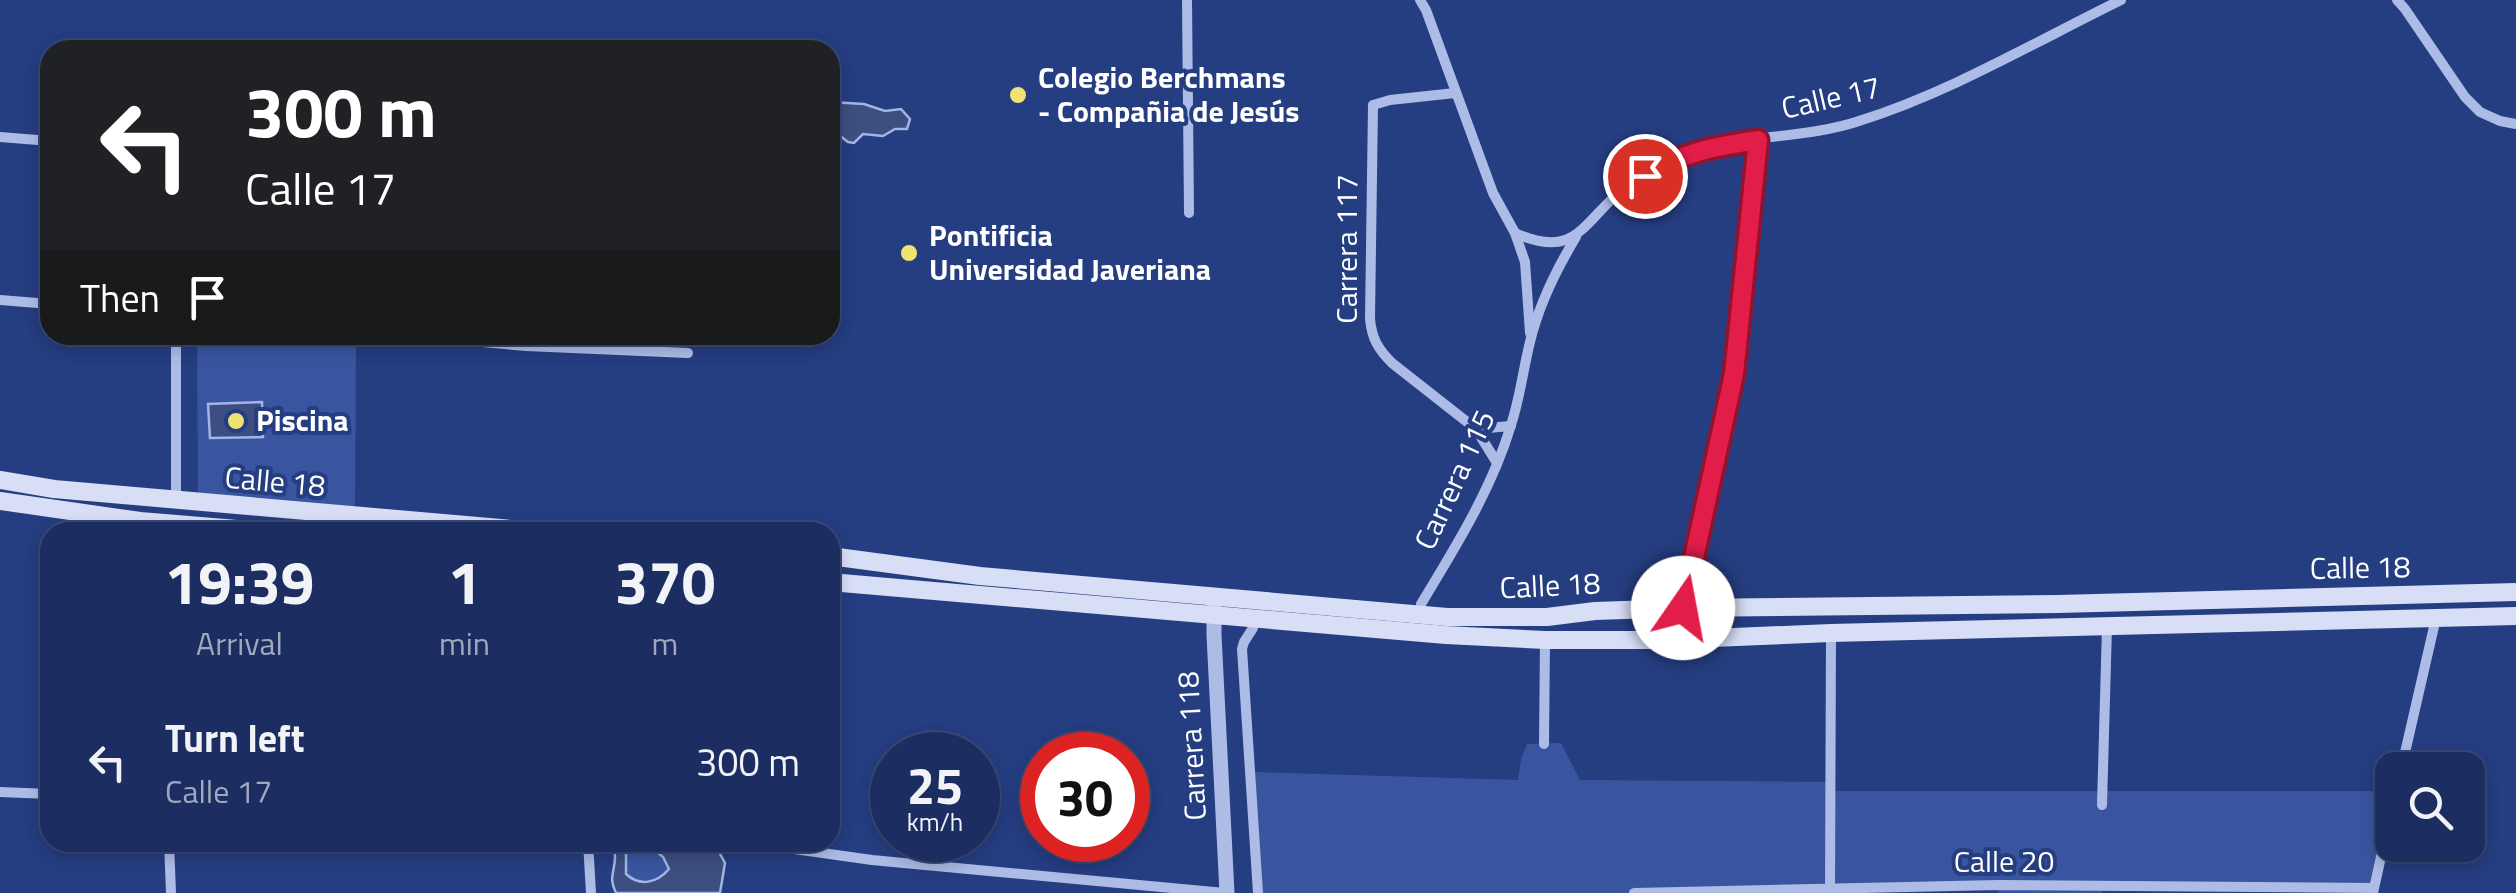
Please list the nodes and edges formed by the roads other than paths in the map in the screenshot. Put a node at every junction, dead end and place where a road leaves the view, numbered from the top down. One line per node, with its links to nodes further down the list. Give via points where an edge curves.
1 (1187, 0): 10 (street)
2 (1420, 0): 5 (street)
3 (2397, 0): 6 (street, via 2480,112)
4 (2117, 1): 9 (street, Calle 17, via 1921,100 1854,123)
5 (1455, 93): 11 (street); 20 (street, Carrera 117, via 1373,105 1370,320 1380,352)
6 (2516, 124)
7 (0, 138): 8 (street)
8 (40, 140)
9 (1758, 140): 12 (street, Calle 17, via 1667,162 1623,190); 31 (street, via 1734,374)
10 (1189, 213)
11 (1515, 233): 12 (street, via 1535,242); 15 (street)
12 (1576, 236): 15 (street, Carrera 115)
13 (0, 300): 14 (street)
14 (40, 303)
15 (1530, 339): 19 (street, Carrera 115)
16 (176, 345): 23 (street)
17 (515, 345): 18 (street)
18 (688, 353)
19 (1511, 426): 20 (street); 21 (street, Carrera 115)
20 (1476, 430): 21 (street, Carrera 117)
21 (1497, 463): 34 (street, Carrera 115, via 1420,604)
22 (0, 480): 23 (main road, Calle 18)
23 (176, 500): 26 (main road, Calle 18)
24 (0, 501): 25 (main road, Calle 18)
25 (152, 522)
26 (430, 522)
27 (840, 557): 30 (main road, Calle 18)
28 (840, 583): 30 (main road, Calle 18)
29 (2516, 592): 31 (main road, Calle 18)
30 (1214, 606): 34 (main road, Calle 18); 53 (street, Carrera 118)
31 (1683, 608): 34 (main road, Calle 18)
32 (2516, 616): 33 (main road, Calle 18)
33 (2436, 618): 35 (main road, Calle 18); 40 (street)
34 (1420, 624): 38 (main road, Calle 18)
35 (2106, 627): 37 (main road, Calle 18); 43 (street)
36 (1253, 628): 54 (street, via 1242,649)
37 (1831, 633): 38 (main road, Calle 18); 50 (street)
38 (1545, 640): 39 (street)
39 (1544, 744)
40 (2405, 752)
41 (0, 792): 42 (street)
42 (40, 794)
43 (2102, 806)
44 (169, 852): 51 (street)
45 (589, 852): 52 (street)
46 (815, 852): 53 (street)
47 (2379, 862): 49 (street)
48 (2102, 890): 49 (street, Calle 20); 50 (street, Calle 20, via 1998,885)
49 (2373, 890)
50 (1830, 892): 55 (street, Calle 20)
51 (171, 893)
52 (591, 893)
53 (1226, 893)
54 (1258, 893)
55 (1634, 893)

